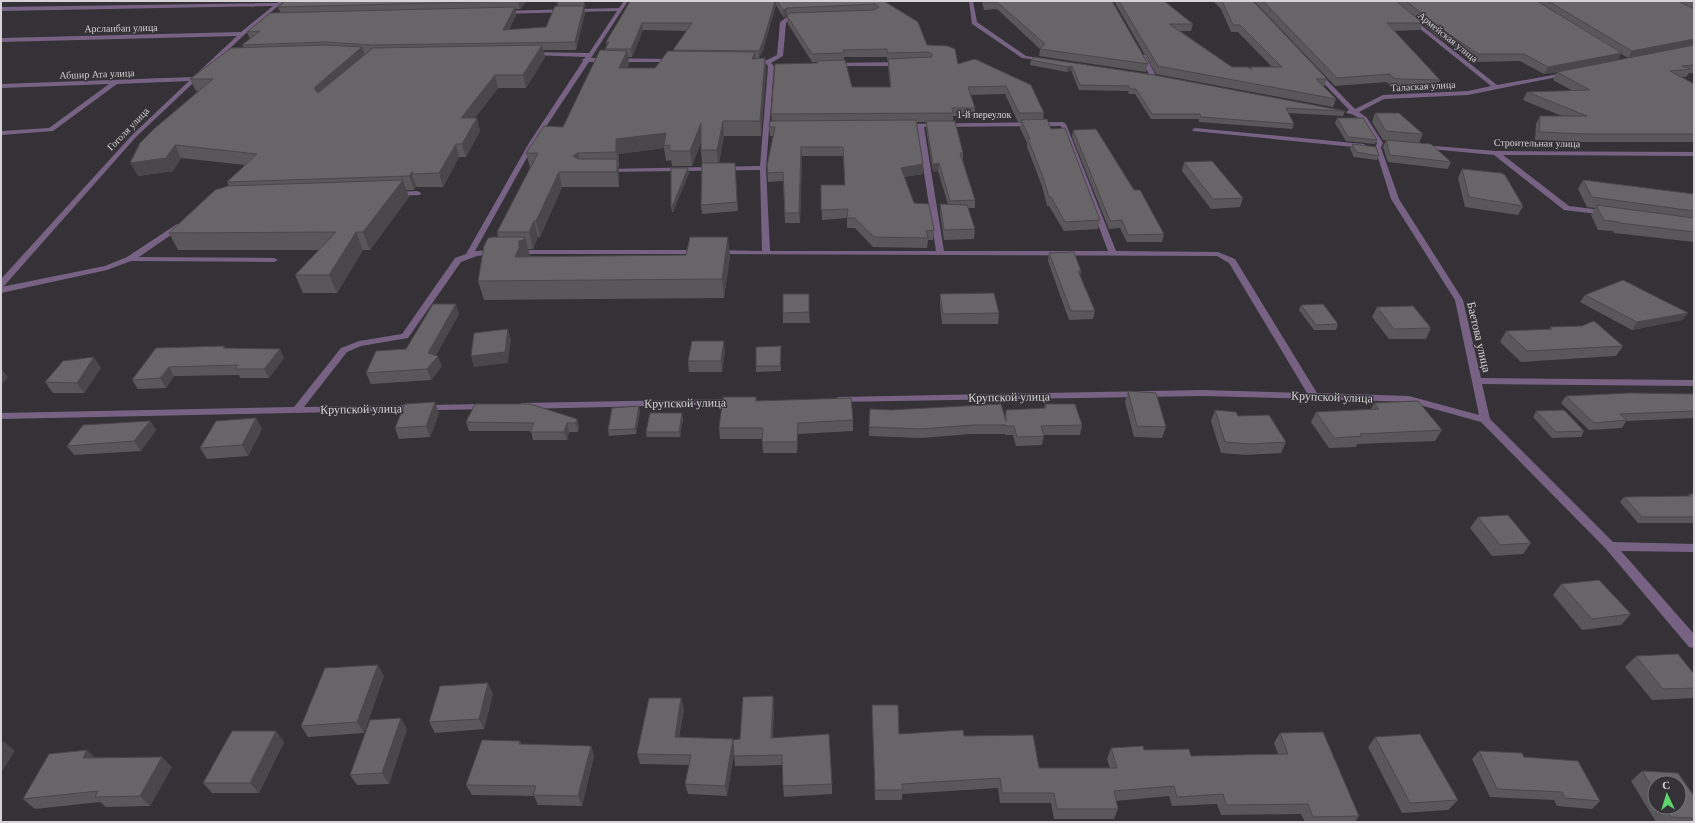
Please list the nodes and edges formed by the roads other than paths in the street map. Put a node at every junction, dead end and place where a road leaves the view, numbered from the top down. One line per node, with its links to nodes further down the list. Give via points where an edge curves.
1 (626, 1): 5 (street)
2 (971, 1): 20 (street, via 974,23 1024,56)
3 (281, 2): 4 (street); 9 (street, Гоголя улица)
4 (1, 8)
5 (620, 9): 6 (street); 17 (street)
6 (493, 12)
7 (1407, 15): 32 (street, Армейская улица)
8 (804, 17): 22 (street, via 789,18 783,22 780,56)
9 (263, 18): 10 (street); 11 (street, Гоголя улица)
10 (271, 18)
11 (242, 34): 12 (street, Арсланбап улица); 15 (street, Гоголя улица)
12 (1, 40)
13 (1138, 49): 27 (street)
14 (524, 54): 17 (street)
15 (219, 56): 16 (street); 29 (street, Гоголя улица)
16 (226, 56)
17 (587, 58): 18 (street); 51 (street, via 532,143)
18 (680, 60)
19 (743, 61): 22 (street)
20 (1054, 61)
21 (905, 64): 23 (street)
22 (773, 65): 43 (street, via 771,126)
23 (826, 65)
24 (1312, 68): 34 (street, Баетова улица)
25 (1573, 72): 32 (street, Талаская улица)
26 (1146, 75): 27 (street)
27 (1153, 76): 28 (street)
28 (1161, 78)
29 (194, 79): 30 (street, Абшир Ата улица); 55 (street, Гоголя улица, via 134,136)
30 (115, 82): 31 (street, Абшир Ата улица); 38 (street, via 51,130)
31 (1, 86)
32 (1497, 88): 34 (street, Талаская улица, via 1383,97)
33 (1343, 111): 34 (street)
34 (1354, 112): 39 (street, Баетова улица, via 1365,119)
35 (897, 125): 36 (street, 1-й переулок)
36 (920, 125): 50 (street); 52 (street, 1-й переулок, via 1063,124)
37 (1195, 130): 39 (street)
38 (1, 133)
39 (1382, 145): 57 (street, Баетова улица, via 1395,199 1459,300)
40 (1411, 146): 41 (street, Строительная улица)
41 (1496, 153): 42 (street, Строительная улица); 47 (street, via 1567,208)
42 (1694, 154)
43 (763, 168): 44 (street); 49 (street)
44 (598, 171)
45 (417, 193): 46 (street)
46 (386, 194)
47 (1615, 214)
48 (186, 222): 53 (street)
49 (766, 253): 50 (street); 51 (street)
50 (940, 253): 52 (street)
51 (469, 254): 64 (street, via 458,260 405,336 393,340 354,344 344,350)
52 (1113, 254): 59 (street, via 1218,254 1232,261)
53 (130, 259): 54 (street); 56 (street, via 107,268)
54 (274, 260)
55 (1, 284)
56 (1, 290)
57 (1477, 381): 58 (street); 66 (street, Баетова улица)
58 (1694, 383)
59 (1314, 396): 60 (street, Крупской улица, via 1203,393); 66 (street, Крупской улица, via 1409,399)
60 (829, 400)
61 (741, 402): 62 (street, Крупской улица)
62 (511, 406)
63 (495, 407): 64 (street, Крупской улица)
64 (296, 410): 65 (street, Крупской улица)
65 (1, 416)
66 (1485, 420): 67 (street)
67 (1610, 546): 68 (street); 69 (street)
68 (1694, 548)
69 (1694, 643)

